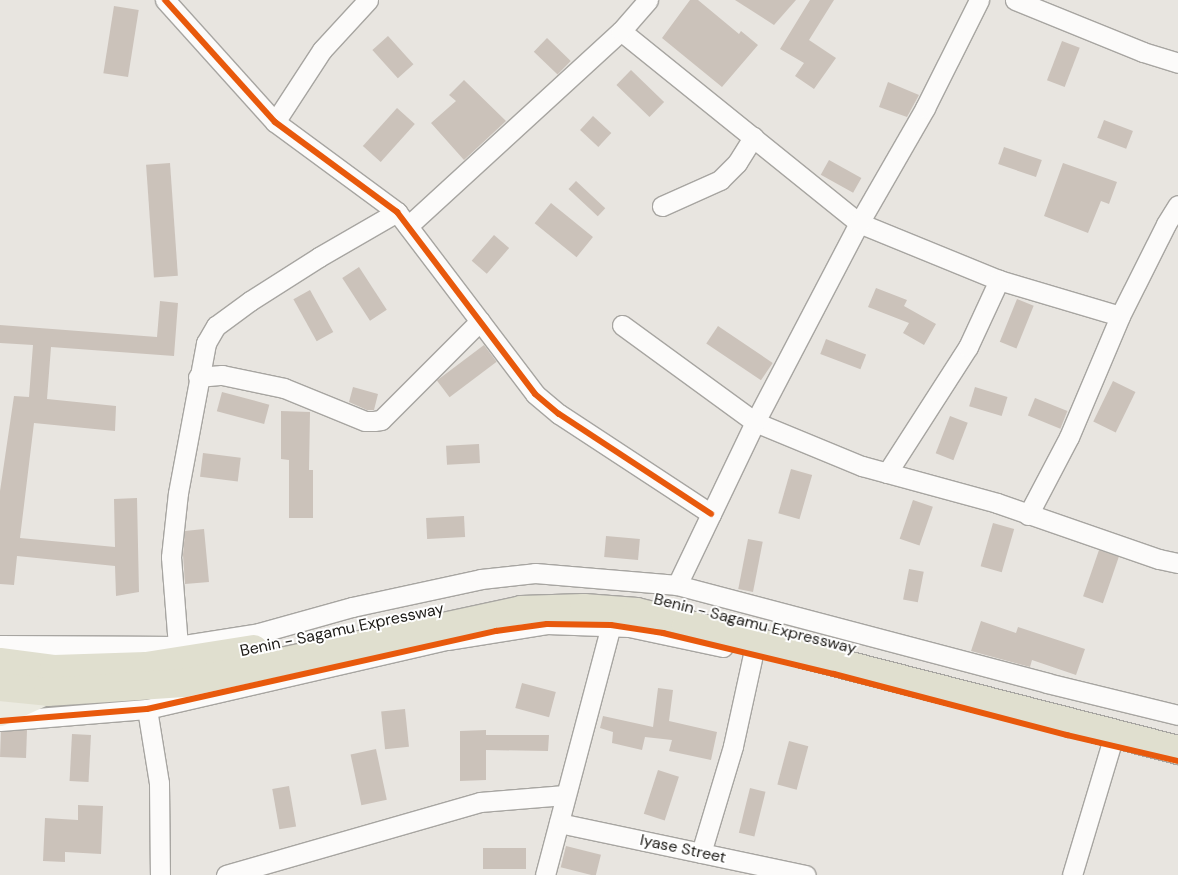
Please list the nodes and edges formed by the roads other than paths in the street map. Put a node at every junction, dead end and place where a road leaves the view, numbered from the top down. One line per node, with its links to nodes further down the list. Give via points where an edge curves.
1 (165, 0): 8 (street)
2 (368, 0): 8 (street, via 322,50)
3 (648, 0): 6 (street)
4 (980, 0): 13 (street, via 925,108)
5 (1015, 0): 7 (street)
6 (621, 31): 9 (street); 12 (street)
7 (1178, 63)
8 (275, 122): 12 (street)
9 (753, 138): 11 (street, via 720,180); 13 (street)
10 (1178, 205): 14 (street)
11 (662, 206)
12 (403, 219): 17 (street); 19 (street, via 319,257 216,326 206,343)
13 (859, 223): 15 (street); 20 (street)
14 (1172, 225): 16 (street)
15 (999, 280): 16 (street); 21 (street, via 968,346)
16 (1120, 316): 23 (street, via 1068,437)
17 (480, 321): 19 (street, via 381,420 365,421 284,388 222,375); 22 (street, via 535,394 559,414)
18 (622, 325): 20 (street)
19 (198, 377): 28 (street, via 178,493 171,557)
20 (755, 422): 21 (street); 22 (street)
21 (886, 473): 23 (street, via 998,503)
22 (711, 514): 25 (street)
23 (1028, 515): 24 (street, via 1159,559)
24 (1178, 562)
25 (677, 585): 28 (street, via 535,573 481,579 352,607 259,633); 36 (street, via 1047,684)
26 (611, 625): 29 (street, via 663,633); 34 (street, via 547,624 496,631); 42 (street)
27 (0, 645): 30 (street)
28 (178, 646): 30 (street)
29 (753, 654): 39 (street); 44 (street, via 733,746)
30 (128, 656): 32 (highway, Benin - Sagamu Expressway); 38 (highway, Benin - Sagamu Expressway, via 146,666 235,653 505,596 620,594 669,600)
31 (0, 662): 32 (highway, Benin - Sagamu Expressway)
32 (51, 680): 33 (highway); 35 (main road); 40 (highway, via 184,683 521,610 584,608 638,612)
33 (4, 690)
34 (147, 709): 37 (street); 45 (street, via 159,783)
35 (0, 714)
36 (1178, 715)
37 (0, 721)
38 (1178, 731)
39 (1111, 745): 41 (street); 49 (street)
40 (1178, 750)
41 (1178, 761)
42 (565, 795): 43 (street); 46 (street, via 480,802)
43 (559, 823): 44 (street, Iyase Street); 47 (street)
44 (702, 853): 48 (street, Iyase Street)
45 (160, 875)
46 (226, 875)
47 (545, 875)
48 (806, 875)
49 (1072, 875)

